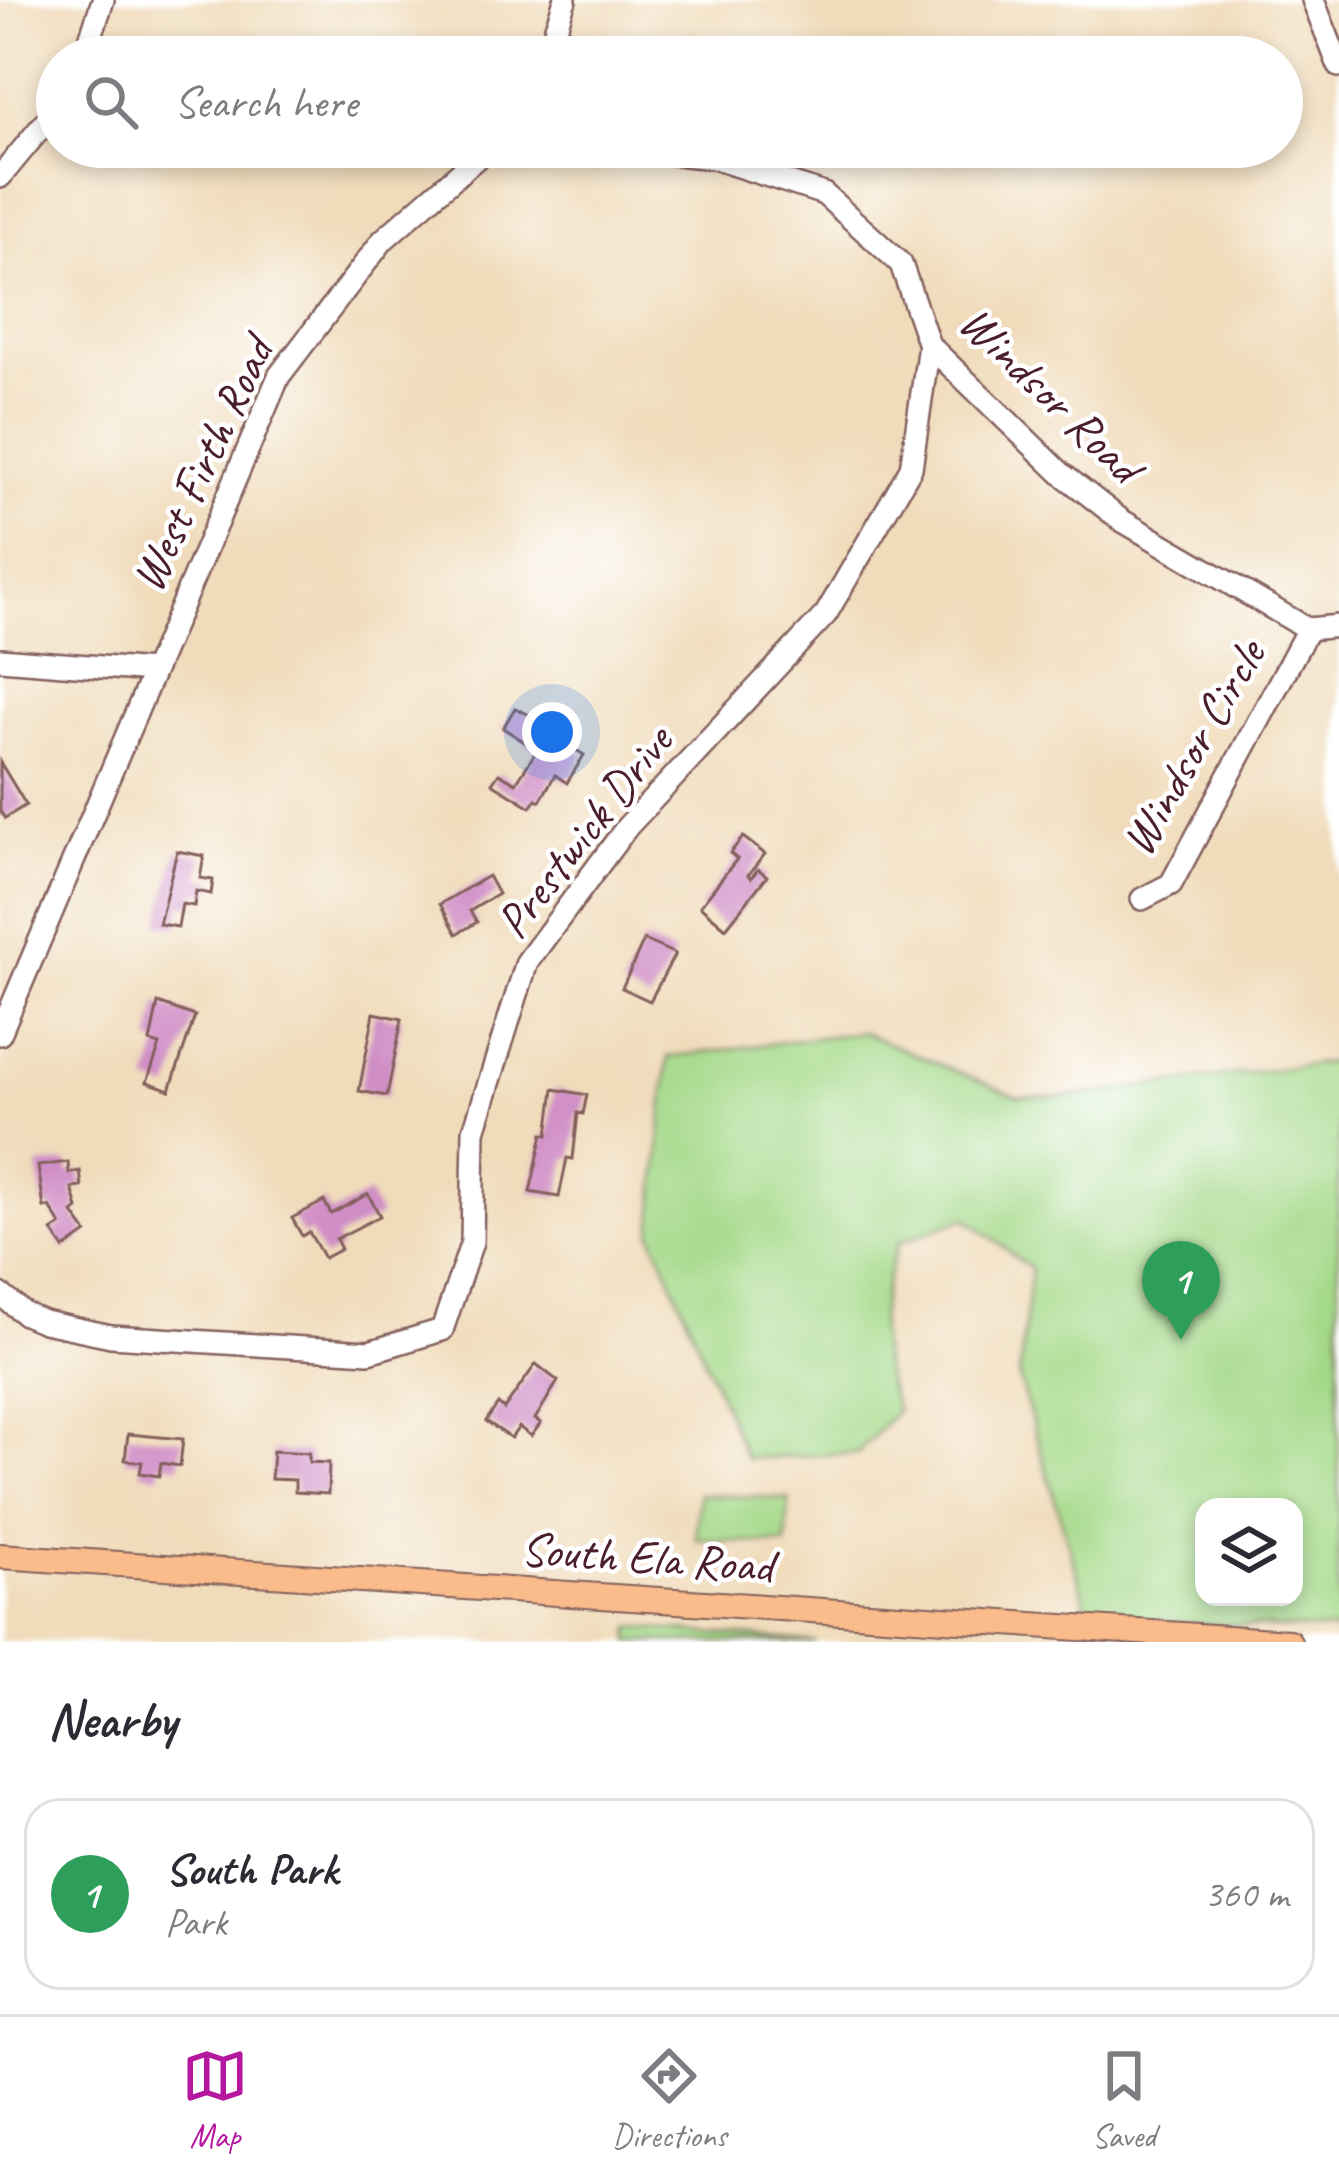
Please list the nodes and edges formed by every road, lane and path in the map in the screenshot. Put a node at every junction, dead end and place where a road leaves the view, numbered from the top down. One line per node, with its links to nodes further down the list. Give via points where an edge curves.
1 (103, 0): 4 (street)
2 (565, 0): 5 (street)
3 (1313, 0): 6 (street)
4 (91, 36)
5 (553, 36)
6 (1339, 67)
7 (36, 134): 10 (street)
8 (465, 168): 15 (street, West Firth Road, via 383,241 279,376)
9 (744, 168): 11 (street, Windsor Road, via 824,194 901,264)
10 (0, 177)
11 (929, 345): 13 (street, Windsor Road, via 1121,520); 18 (street, Prestwick Drive, via 911,468 826,614 627,827 526,962 474,1131 472,1242 442,1330 369,1352 111,1336 44,1322)
12 (1339, 626): 13 (street)
13 (1308, 629): 16 (street, Windsor Circle, via 1171,884)
14 (0, 659): 15 (street)
15 (152, 671): 17 (street)
16 (1142, 899)
17 (0, 1034)
18 (0, 1294)
19 (0, 1556): 20 (main road, South Ela Road)
20 (1289, 1642)

